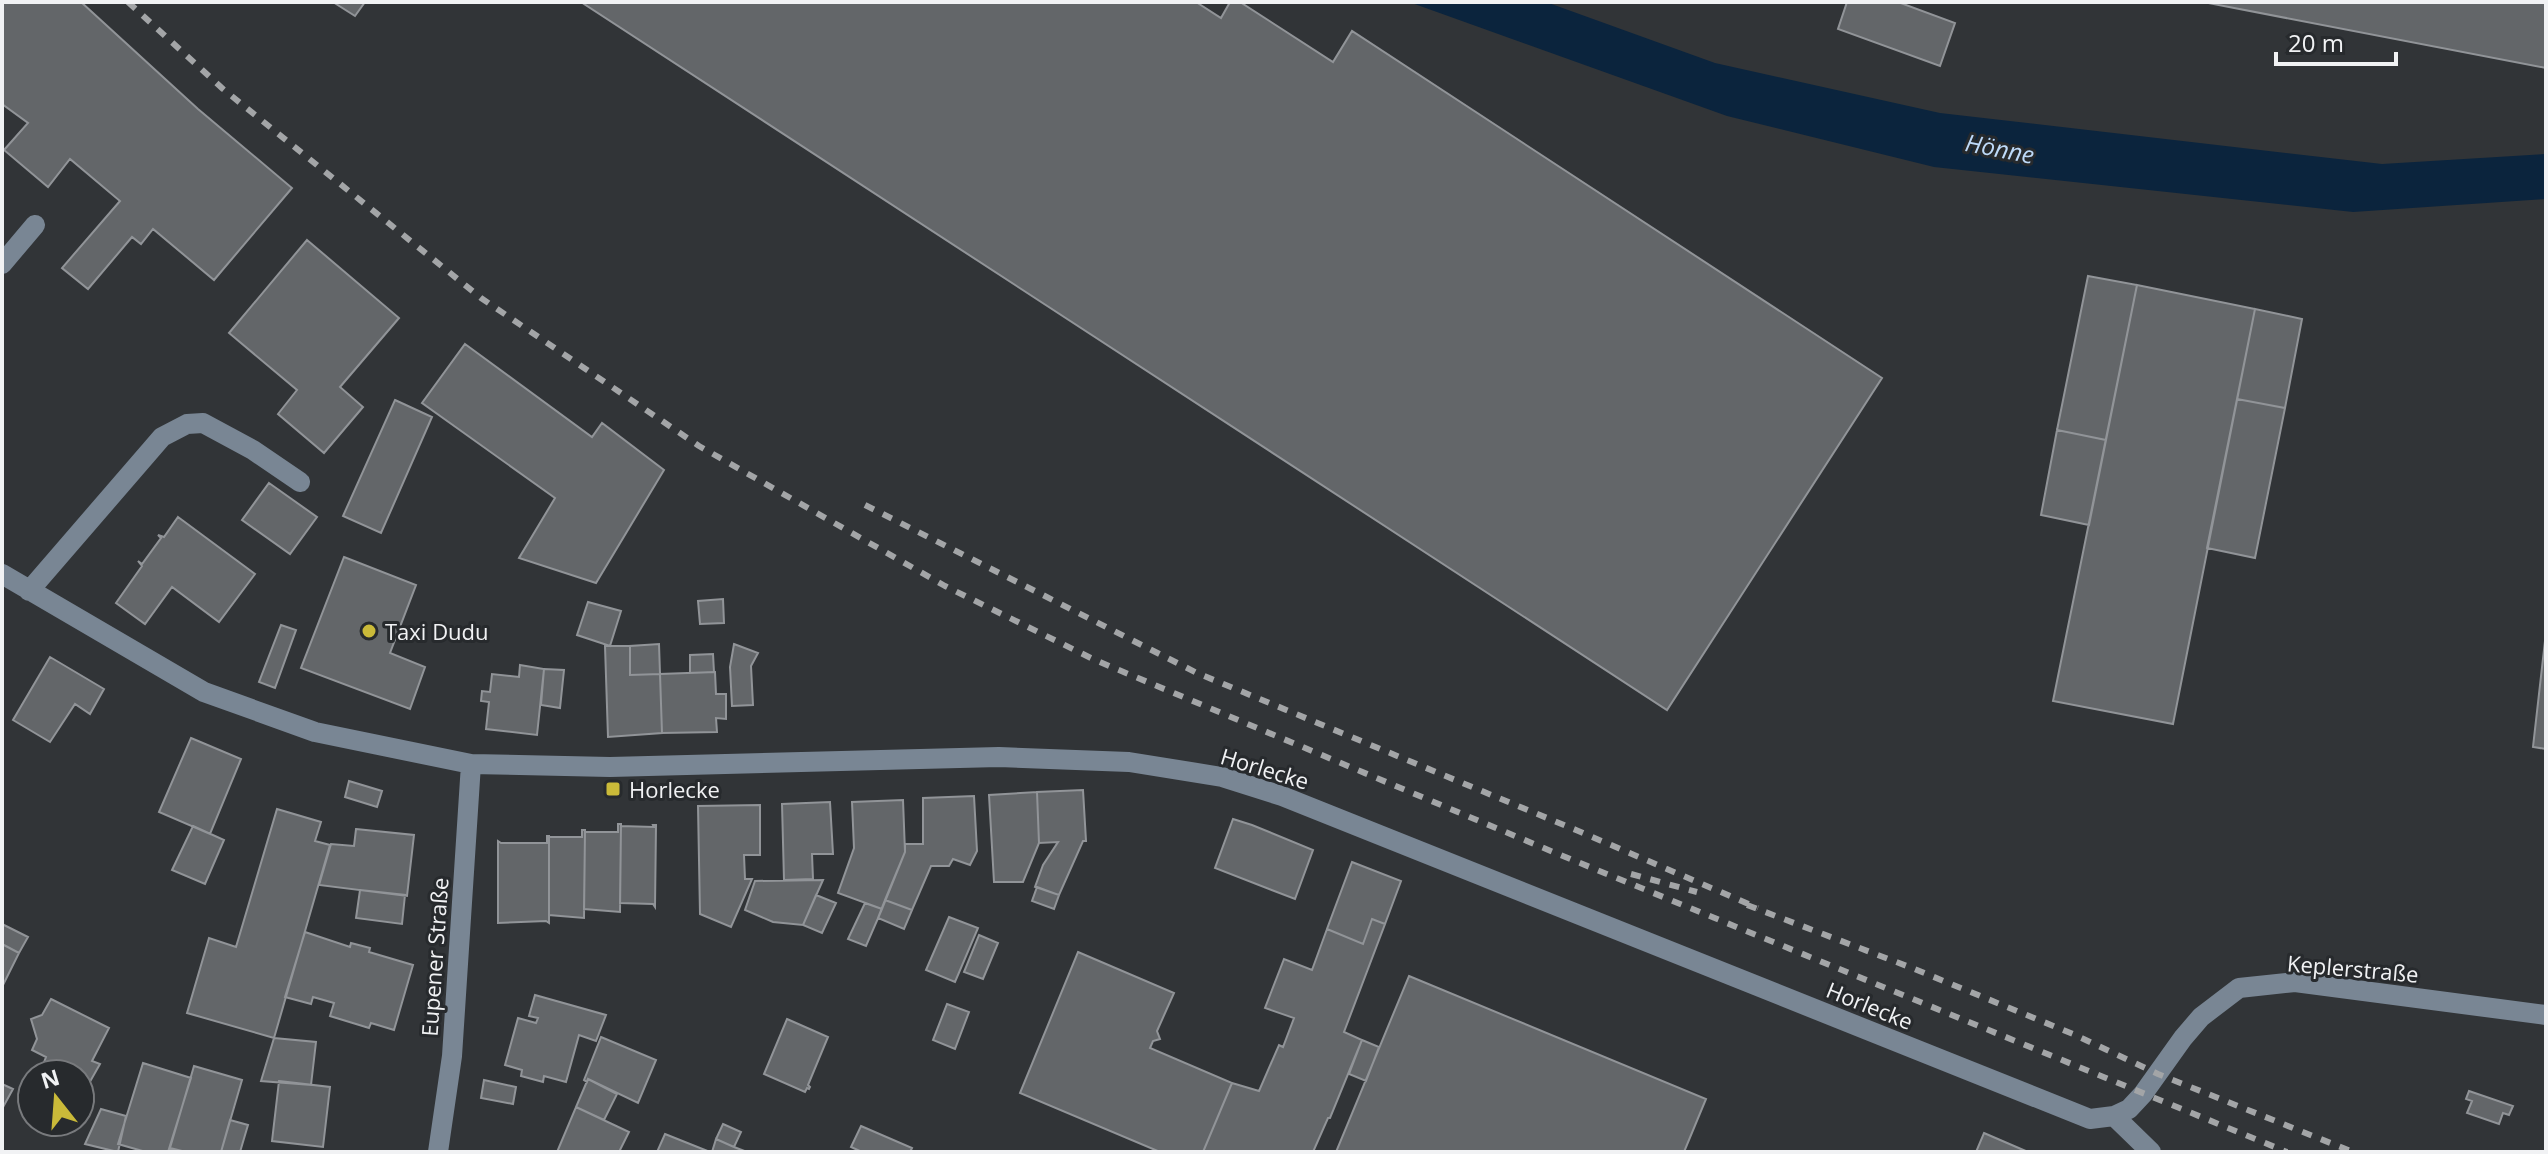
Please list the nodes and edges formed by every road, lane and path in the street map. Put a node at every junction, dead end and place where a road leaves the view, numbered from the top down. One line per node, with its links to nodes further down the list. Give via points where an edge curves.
1 (35, 225): 2 (street)
2 (2, 264)
3 (300, 482): 5 (street, via 203,423 187,424 162,437)
4 (2, 574): 5 (street, Horlecke)
5 (29, 591): 6 (street, Horlecke, via 204,692 315,732)
6 (471, 764): 8 (street, Horlecke, via 610,767 999,757 1129,762 1222,777 1297,801 2090,1119); 9 (street, Eupener Straße, via 452,1056)
7 (2546, 1015): 8 (street, Keplerstraße, via 2295,982 2239,988 2201,1017 2143,1094)
8 (2114, 1116): 10 (street)
9 (438, 1152)
10 (2151, 1152)

